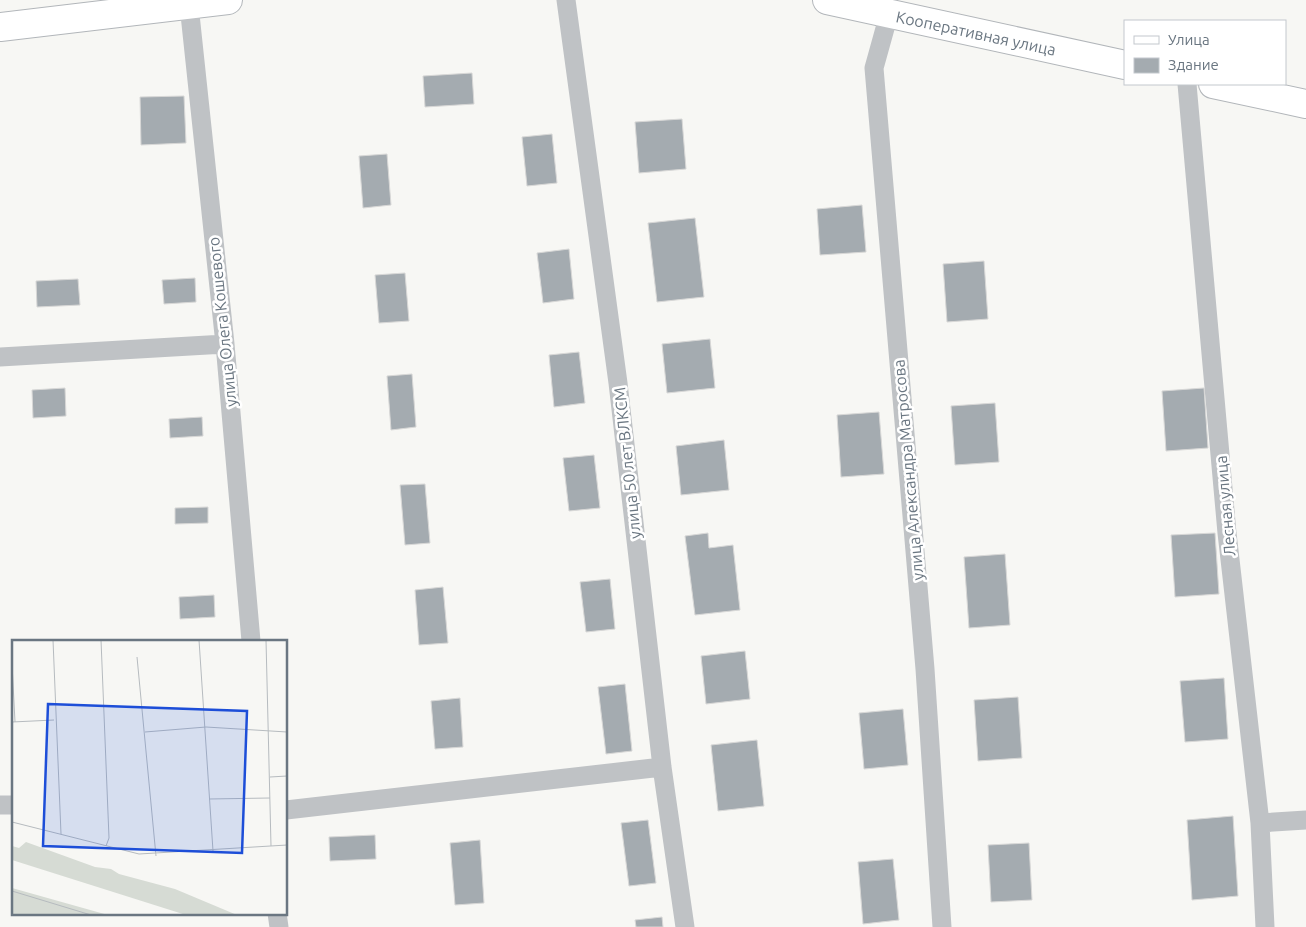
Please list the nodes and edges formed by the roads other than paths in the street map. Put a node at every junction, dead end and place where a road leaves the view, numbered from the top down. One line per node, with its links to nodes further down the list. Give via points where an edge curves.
1 (228, 0): 4 (main road)
2 (566, 0): 14 (street, улица 50 лет ВЛКСМ, via 618,383)
3 (827, 0): 5 (main road, Кооперативная улица)
4 (189, 5): 6 (main road); 11 (street, улица Олега Кошевого)
5 (889, 14): 7 (main road, Кооперативная улица); 21 (street, улица Александра Матросова, via 874,68 925,669)
6 (0, 27)
7 (1124, 65)
8 (1187, 85): 17 (street, Лесная улица, via 1227,533)
9 (1218, 85): 10 (main road)
10 (1306, 104)
11 (225, 344): 12 (street); 13 (street, улица Олега Кошевого)
12 (0, 357)
13 (251, 640)
14 (662, 767): 15 (street); 20 (street, улица 50 лет ВЛКСМ)
15 (288, 810)
16 (1306, 820): 17 (street)
17 (1260, 824): 22 (street, Лесная улица)
18 (277, 914): 19 (street)
19 (279, 927)
20 (685, 927)
21 (942, 927)
22 (1265, 927)

